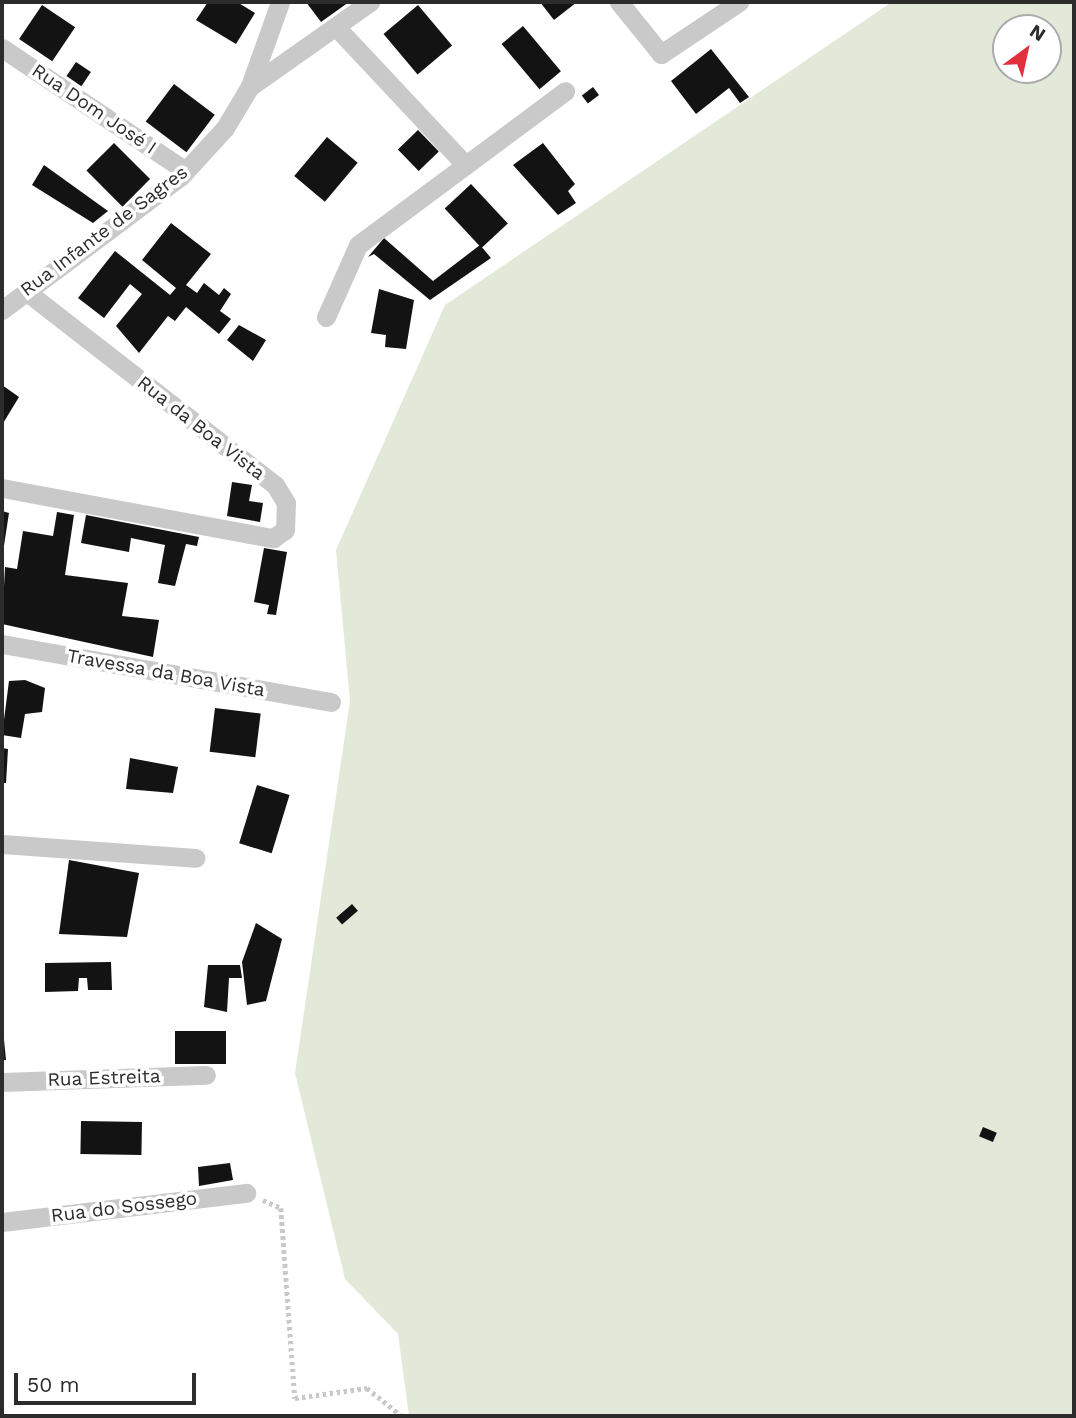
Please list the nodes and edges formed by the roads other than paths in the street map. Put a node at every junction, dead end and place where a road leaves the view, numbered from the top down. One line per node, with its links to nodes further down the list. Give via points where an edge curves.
1 (279, 2): 7 (street, Rua Infante de Sagres)
2 (370, 2): 5 (street)
3 (619, 2): 4 (street, via 661,54)
4 (739, 2)
5 (337, 28): 7 (street); 9 (street)
6 (2, 48): 10 (street, Rua Dom José I)
7 (250, 86): 10 (street, Rua Infante de Sagres)
8 (565, 91): 9 (street)
9 (463, 162): 13 (street, via 358,245)
10 (186, 171): 11 (street, Rua Infante de Sagres)
11 (26, 292): 12 (street, Rua Infante de Sagres); 14 (street, Rua da Boa Vista, via 275,485 286,503 285,530 273,538)
12 (2, 310)
13 (326, 317)
14 (2, 488)
15 (2, 645): 16 (street, Travessa da Boa Vista)
16 (331, 702)
17 (2, 844): 18 (street)
18 (195, 858)
19 (206, 1075): 20 (street, Rua Estreita)
20 (2, 1082)
21 (246, 1193): 22 (street, Rua do Sossego)
22 (2, 1222)

